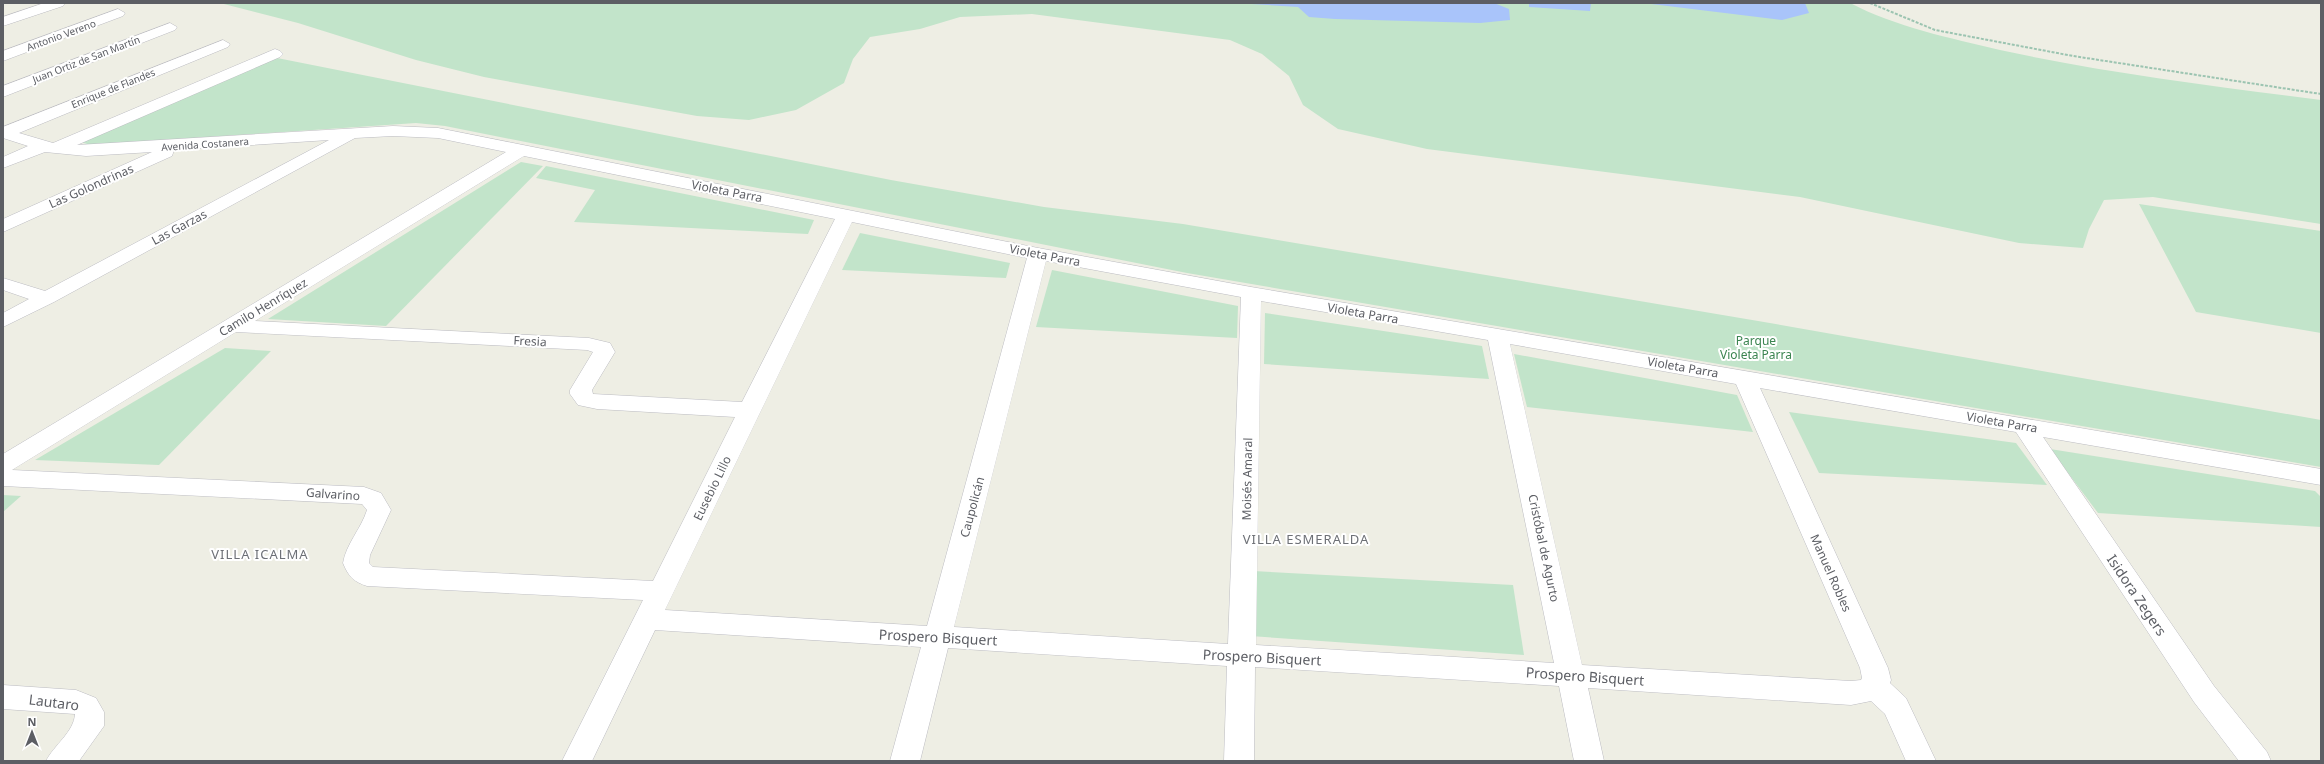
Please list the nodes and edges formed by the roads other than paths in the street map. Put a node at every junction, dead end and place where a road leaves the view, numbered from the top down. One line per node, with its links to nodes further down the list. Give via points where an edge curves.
1 (58, 3): 3 (street)
2 (118, 13): 7 (street, Antonio Vereno)
3 (3, 22)
4 (170, 27): 8 (street, Juan Ortiz de San Martín)
5 (223, 44): 10 (street, Enrique de Flandes)
6 (275, 54): 13 (street)
7 (3, 56)
8 (3, 92)
9 (409, 130): 11 (street, Avenida Costanera); 14 (street, Violeta Parra)
10 (3, 133): 13 (street, Avenida Costanera)
11 (355, 134): 12 (street, Avenida Costanera); 21 (street, Las Garzas)
12 (178, 146): 13 (street, Avenida Costanera, via 86,151); 17 (street, Las Golondrinas)
13 (48, 148): 15 (street)
14 (522, 149): 16 (street, Violeta Parra); 23 (street, Camilo Henríquez)
15 (3, 163)
16 (846, 215): 18 (street, Violeta Parra); 26 (street, Eusebio Lillo)
17 (3, 226)
18 (1038, 254): 20 (street, Violeta Parra); 33 (street, Caupolicán)
19 (3, 284): 21 (street)
20 (1251, 293): 24 (street, Violeta Parra); 34 (street, Moisés Amaral)
21 (47, 298): 22 (street, Las Garzas)
22 (3, 321)
23 (232, 326): 26 (street, Fresia, via 590,344 602,348 604,352 581,390 586,400); 28 (street, Camilo Henríquez)
24 (1498, 336): 25 (street, Violeta Parra); 35 (street, Cristóbal de Agurto)
25 (1745, 378): 27 (street, Violeta Parra); 36 (street, Manuel Robles, via 1877,674)
26 (750, 410): 31 (street, Eusebio Lillo)
27 (2023, 425): 29 (street, Violeta Parra); 44 (street, Isidora Zegers, via 2204,694)
28 (3, 465)
29 (2321, 477)
30 (3, 478): 31 (street, Galvarino, via 364,496 372,499 379,510 375,524 356,556 356,568 367,576)
31 (661, 591): 32 (street, Eusebio Lillo)
32 (647, 619): 33 (street, Prospero Bisquert); 39 (street, Eusebio Lillo)
33 (938, 637): 34 (street, Prospero Bisquert); 40 (street, Caupolicán)
34 (1243, 655): 35 (street, Prospero Bisquert); 41 (street, Moisés Amaral)
35 (1571, 675): 36 (street, Prospero Bisquert, via 1851,693 1869,690); 42 (street, Cristóbal de Agurto)
36 (1874, 686): 43 (street, via 1896,706)
37 (3, 697): 38 (street, Lautaro, via 76,702 86,706 91,718 89,726)
38 (61, 761)
39 (577, 761)
40 (906, 761)
41 (1239, 761)
42 (1589, 761)
43 (1921, 761)
44 (2256, 761)

